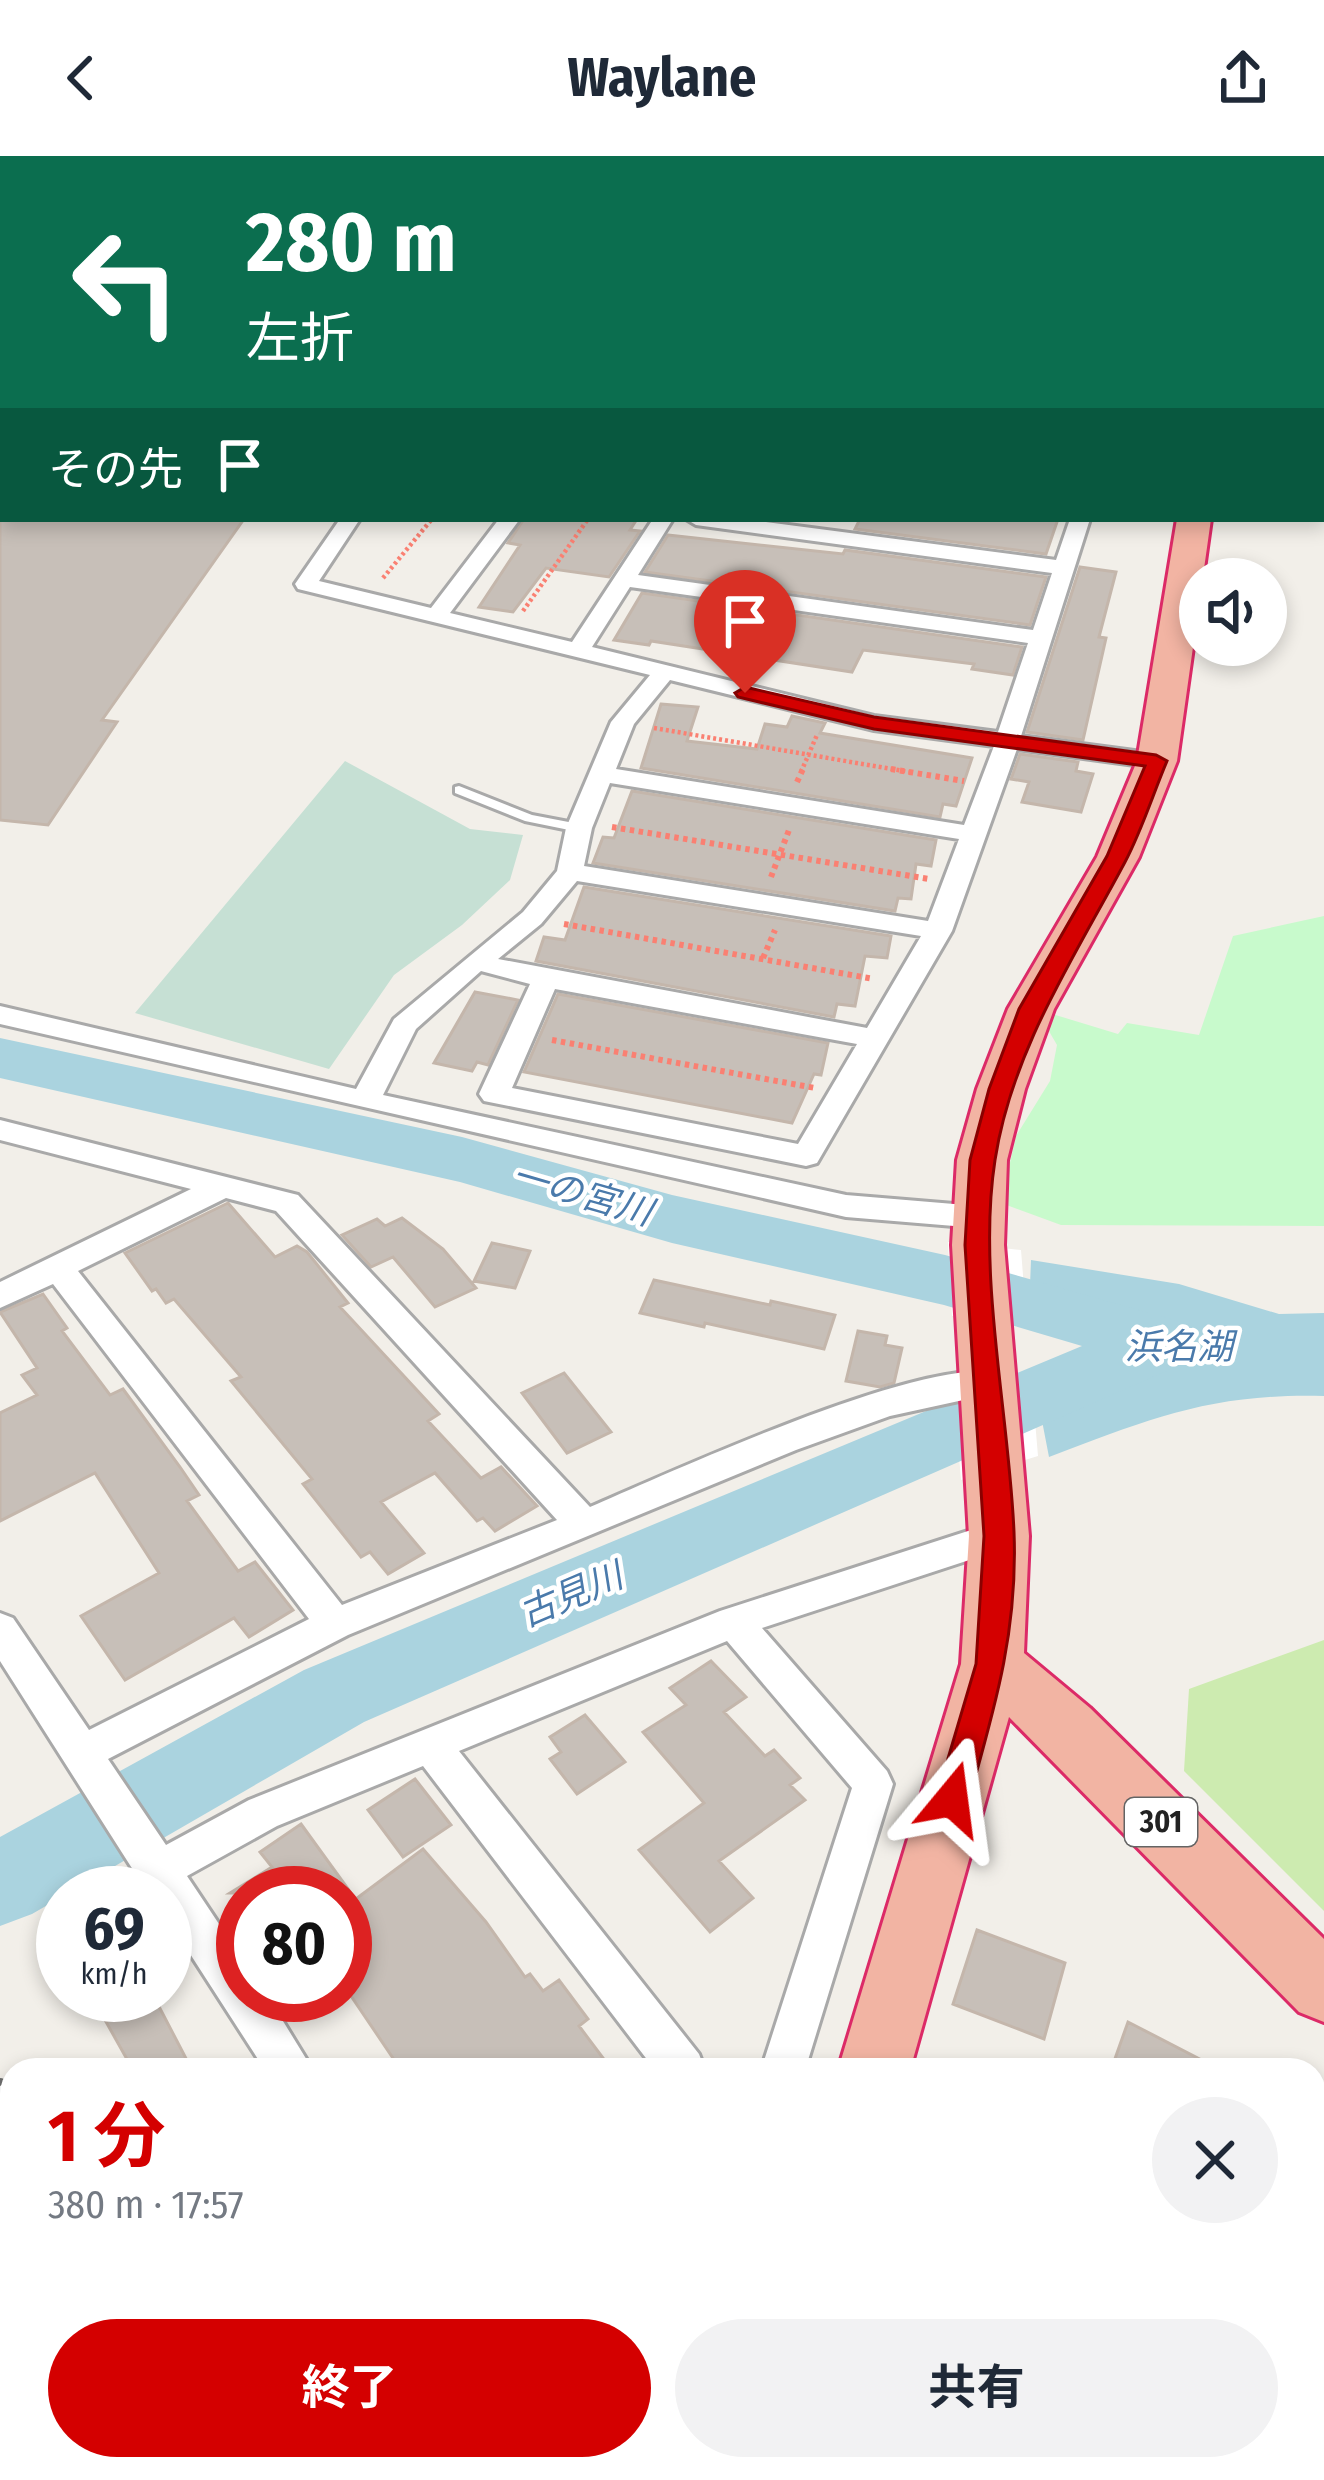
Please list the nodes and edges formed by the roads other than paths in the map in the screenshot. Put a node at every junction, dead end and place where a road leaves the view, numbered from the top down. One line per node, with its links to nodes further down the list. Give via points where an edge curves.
1 (348, 522): 9 (street, via 306,584)
2 (508, 522): 9 (street)
3 (661, 522): 8 (street)
4 (719, 522): 7 (street)
5 (1079, 522): 7 (street)
6 (1194, 522): 14 (highway)
7 (1065, 568): 10 (street)
8 (625, 580): 10 (street); 11 (street)
9 (435, 617): 11 (street)
10 (1040, 638): 13 (street)
11 (578, 651): 12 (street)
12 (663, 674): 13 (street); 15 (street, via 623,722)
13 (1007, 743): 14 (street); 18 (street)
14 (1156, 761): 28 (highway, via 1118,856 1031,1009 982,1160)
15 (603, 775): 17 (street); 18 (street)
16 (459, 790): 17 (lane, via 529,818)
17 (580, 825): 19 (street)
18 (974, 834): 20 (street)
19 (570, 872): 20 (street); 21 (street)
20 (938, 931): 24 (street)
21 (481, 963): 22 (street); 25 (street, via 404,1025)
22 (546, 979): 24 (street); 24 (street, via 494,1094 806,1156)
23 (0, 1015): 25 (street)
24 (873, 1038)
25 (365, 1101): 28 (street, via 846,1206 927,1214)
26 (0, 1130): 27 (street)
27 (224, 1186): 29 (street); 32 (street, via 287,1203)
28 (978, 1231): 31 (highway)
29 (58, 1268): 30 (street); 35 (street)
30 (0, 1296)
31 (989, 1390): 32 (street, via 931,1389); 33 (highway)
32 (584, 1525): 35 (street)
33 (999, 1536): 34 (street); 37 (highway)
34 (733, 1622): 38 (street); 44 (street, via 873,1784)
35 (335, 1624): 39 (street)
36 (0, 1629): 39 (street)
37 (992, 1664): 41 (highway, 301, via 1067,1727); 45 (highway)
38 (431, 1746): 40 (street); 43 (street)
39 (81, 1753): 40 (street)
40 (152, 1862): 42 (street)
41 (1324, 1988)
42 (283, 2058)
43 (674, 2058)
44 (787, 2058)
45 (877, 2058)

